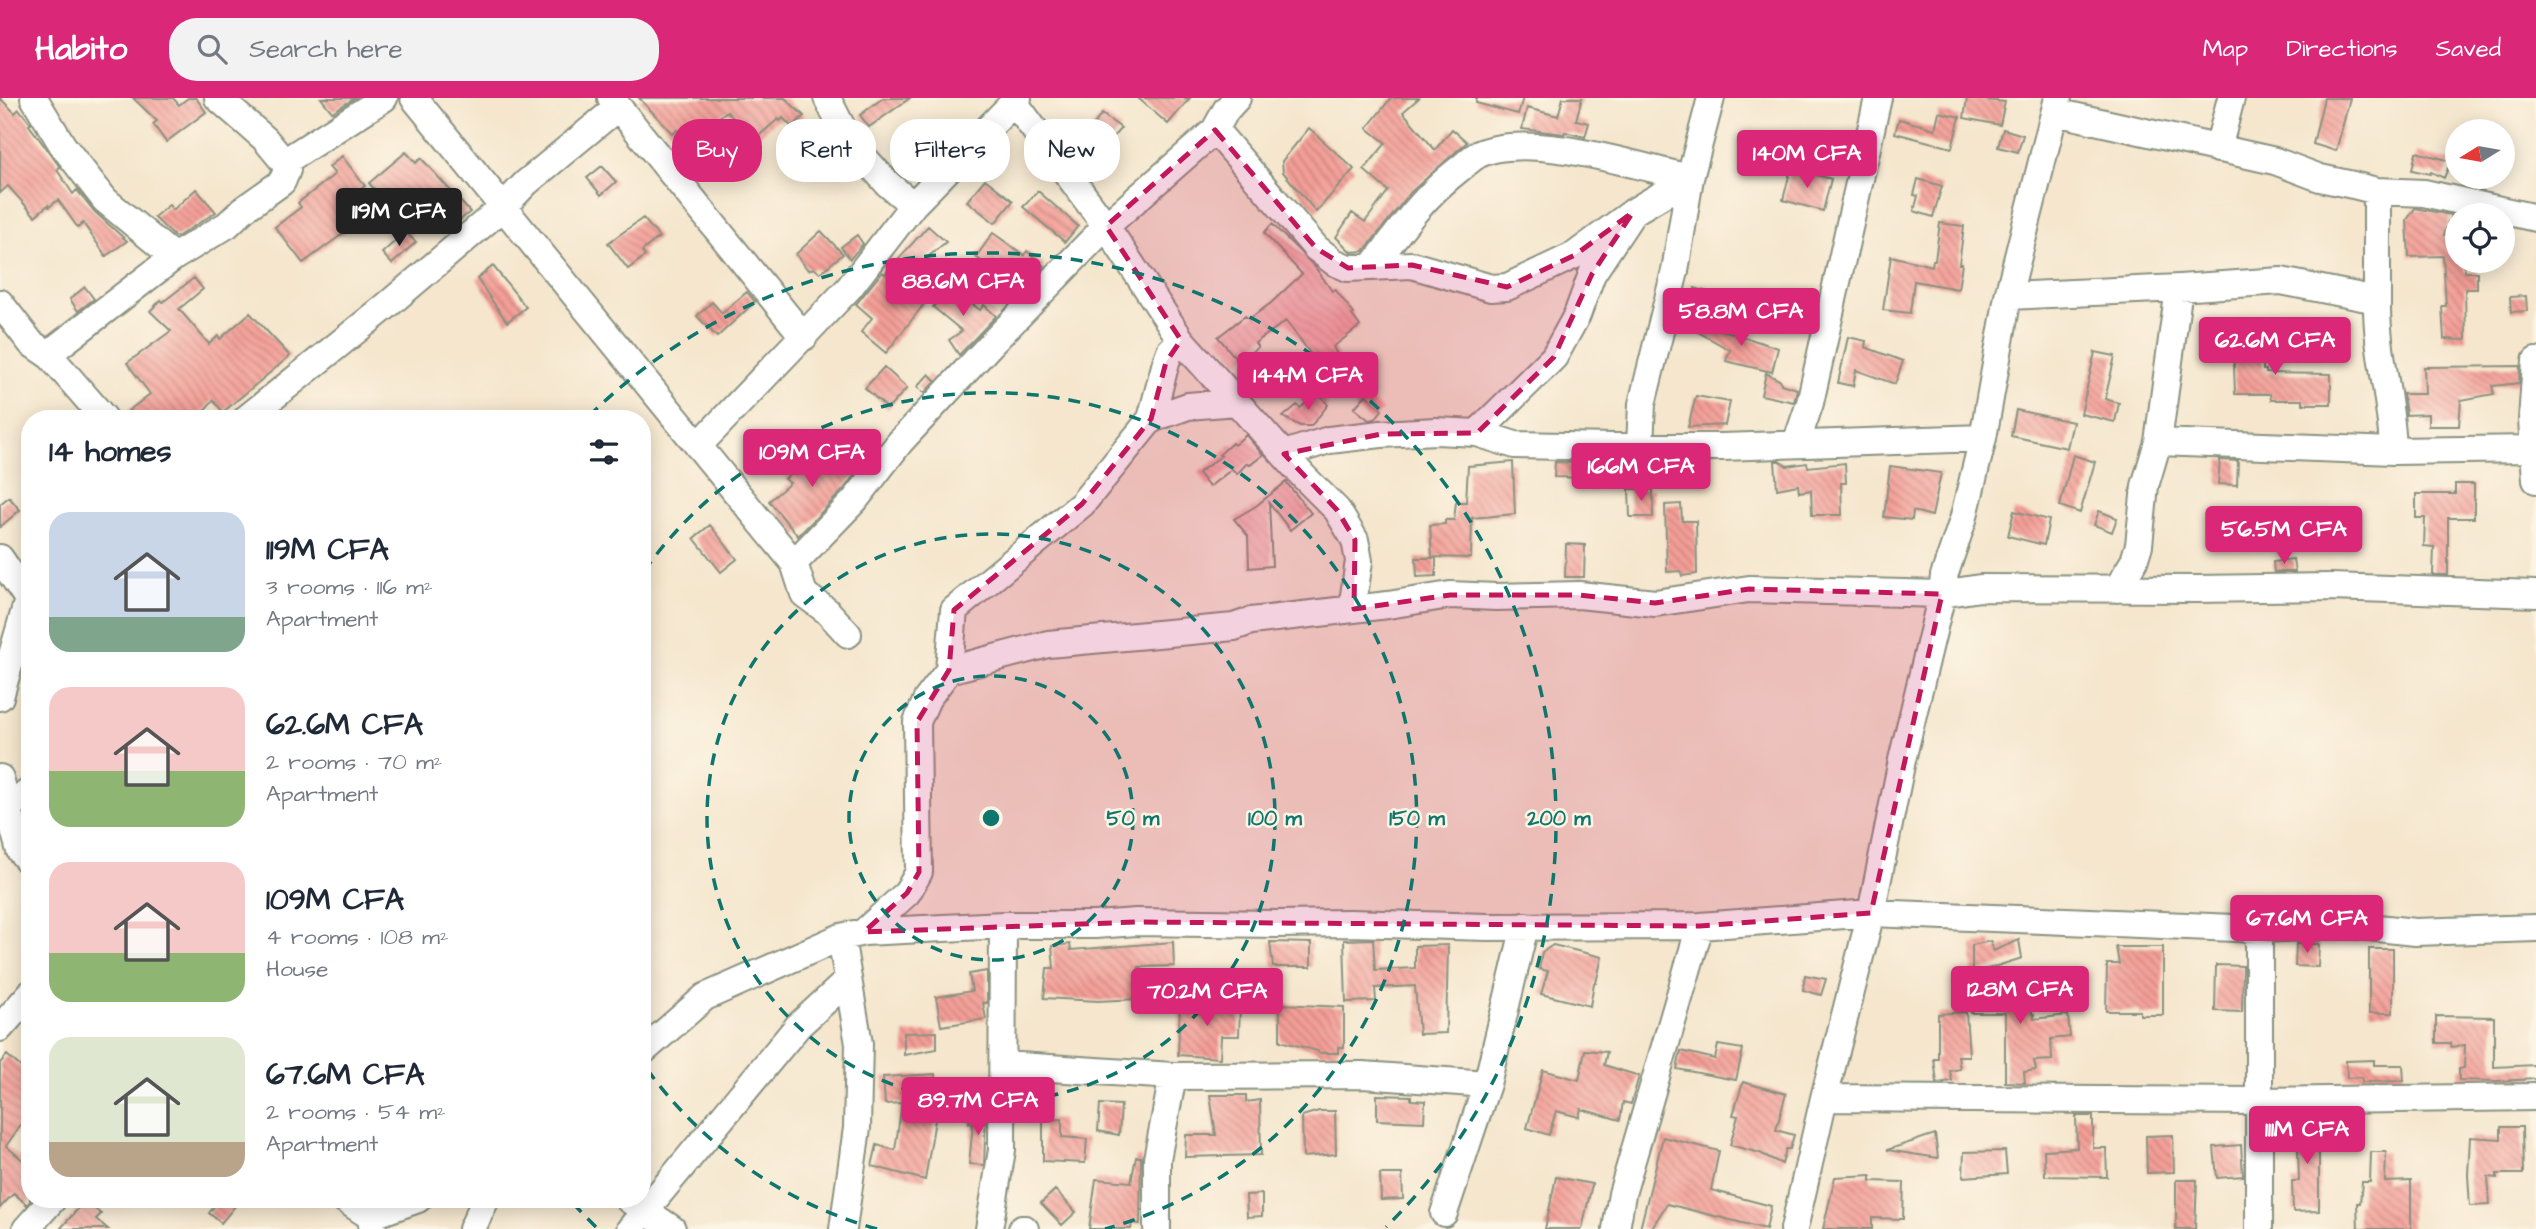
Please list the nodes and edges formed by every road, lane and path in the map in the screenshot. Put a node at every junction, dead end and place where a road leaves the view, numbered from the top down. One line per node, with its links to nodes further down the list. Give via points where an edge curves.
1 (34, 98): 23 (street, via 55,135 105,200)
2 (218, 98): 15 (street)
3 (384, 98): 15 (street)
4 (414, 98): 19 (street)
5 (827, 98): 18 (street, via 849,141)
6 (1237, 98): 13 (street)
7 (1711, 98): 16 (street)
8 (1878, 98): 40 (street, via 1810,403)
9 (2231, 98): 14 (street)
10 (1016, 100): 18 (street); 22 (street)
11 (614, 102): 19 (street); 29 (street)
12 (2057, 105): 14 (street); 26 (street)
13 (1215, 130): 22 (street); 24 (street, via 1316,248 1348,268)
14 (2218, 149): 17 (street)
15 (284, 162): 23 (street, via 287,170 282,181 227,225)
16 (1690, 178): 20 (street); 24 (street, via 1552,148 1501,146 1477,155 1441,183); 42 (street, via 1675,271 1643,404)
17 (2377, 191): 21 (street, via 2424,193); 27 (street)
18 (913, 205): 29 (street)
19 (503, 206): 35 (street); 41 (street)
20 (1633, 212): 24 (street, via 1575,255 1507,287 1491,288 1412,264); 37 (street, via 1592,274 1554,357)
21 (2536, 218)
22 (1106, 226): 30 (street); 48 (street, via 900,442 855,500)
23 (174, 257): 31 (street)
24 (1373, 266)
25 (2179, 288): 26 (street); 27 (street, via 2281,281); 39 (street)
26 (2008, 296): 38 (street)
27 (2377, 300): 44 (street)
28 (0, 303): 31 (street, via 31,343)
29 (804, 337): 41 (street)
30 (1181, 340): 33 (street); 36 (street, via 1170,351)
31 (50, 356): 34 (street)
32 (2536, 361): 43 (street)
33 (1236, 402): 36 (street, via 1188,406); 45 (street)
34 (97, 410)
35 (257, 410)
36 (1151, 419): 58 (street, via 1082,504 954,610)
37 (1478, 433): 42 (street, via 1515,445); 45 (street, via 1381,434 1329,440)
38 (1983, 438): 40 (street); 51 (street)
39 (2158, 442): 44 (street); 50 (street, via 2145,486 2139,545)
40 (1796, 444): 42 (street)
41 (698, 446): 48 (street)
42 (1640, 446)
43 (2533, 449): 44 (street); 46 (street)
44 (2393, 451)
45 (1284, 454): 54 (street, via 1337,510 1355,540 1359,561)
46 (2536, 480)
47 (0, 558): 49 (street)
48 (794, 563): 57 (street, via 804,594)
49 (21, 588)
50 (2118, 589): 51 (street, via 1980,588); 52 (street, via 2331,587)
51 (1942, 594): 54 (street, via 1749,589 1655,603 1579,595 1450,595); 64 (street)
52 (2536, 594)
53 (21, 605): 55 (street)
54 (1352, 609): 58 (street, via 1234,626 1048,643)
55 (0, 620)
56 (21, 626): 59 (street)
57 (848, 634)
58 (949, 670): 70 (street, via 927,699 917,722 919,872 907,893)
59 (0, 697)
60 (0, 778): 62 (street)
61 (21, 798): 62 (street)
62 (8, 807): 63 (street)
63 (21, 852)
64 (1871, 913): 67 (street); 69 (street); 79 (street)
65 (1003, 925): 66 (street); 70 (street); 75 (street)
66 (1525, 926): 67 (street); 77 (street)
67 (1700, 926): 95 (street, via 1622,1194)
68 (2536, 928): 69 (street, via 2415,932 2350,925)
69 (2259, 929): 80 (street)
70 (853, 935): 71 (street); 74 (street, via 705,997)
71 (847, 981): 81 (street, via 799,1026); 92 (street, via 859,1058 857,1128)
72 (21, 1004): 73 (street)
73 (0, 1028)
74 (651, 1044)
75 (1004, 1065): 76 (street); 93 (street, via 1002,1150)
76 (1173, 1076): 77 (street, via 1363,1074); 94 (street, via 1157,1159)
77 (1487, 1084): 87 (street)
78 (2536, 1097): 80 (street)
79 (1824, 1098): 80 (street); 96 (street)
80 (2259, 1101): 97 (street)
81 (651, 1195)
82 (45, 1208): 89 (street)
83 (355, 1208): 88 (street)
84 (400, 1208): 88 (street)
85 (482, 1208): 90 (street)
86 (635, 1213): 91 (street)
87 (1444, 1213)
88 (371, 1222)
89 (26, 1229)
90 (472, 1229)
91 (672, 1229)
92 (843, 1229)
93 (989, 1229)
94 (1157, 1229)
95 (1616, 1229)
96 (1794, 1229)
97 (2259, 1229)

